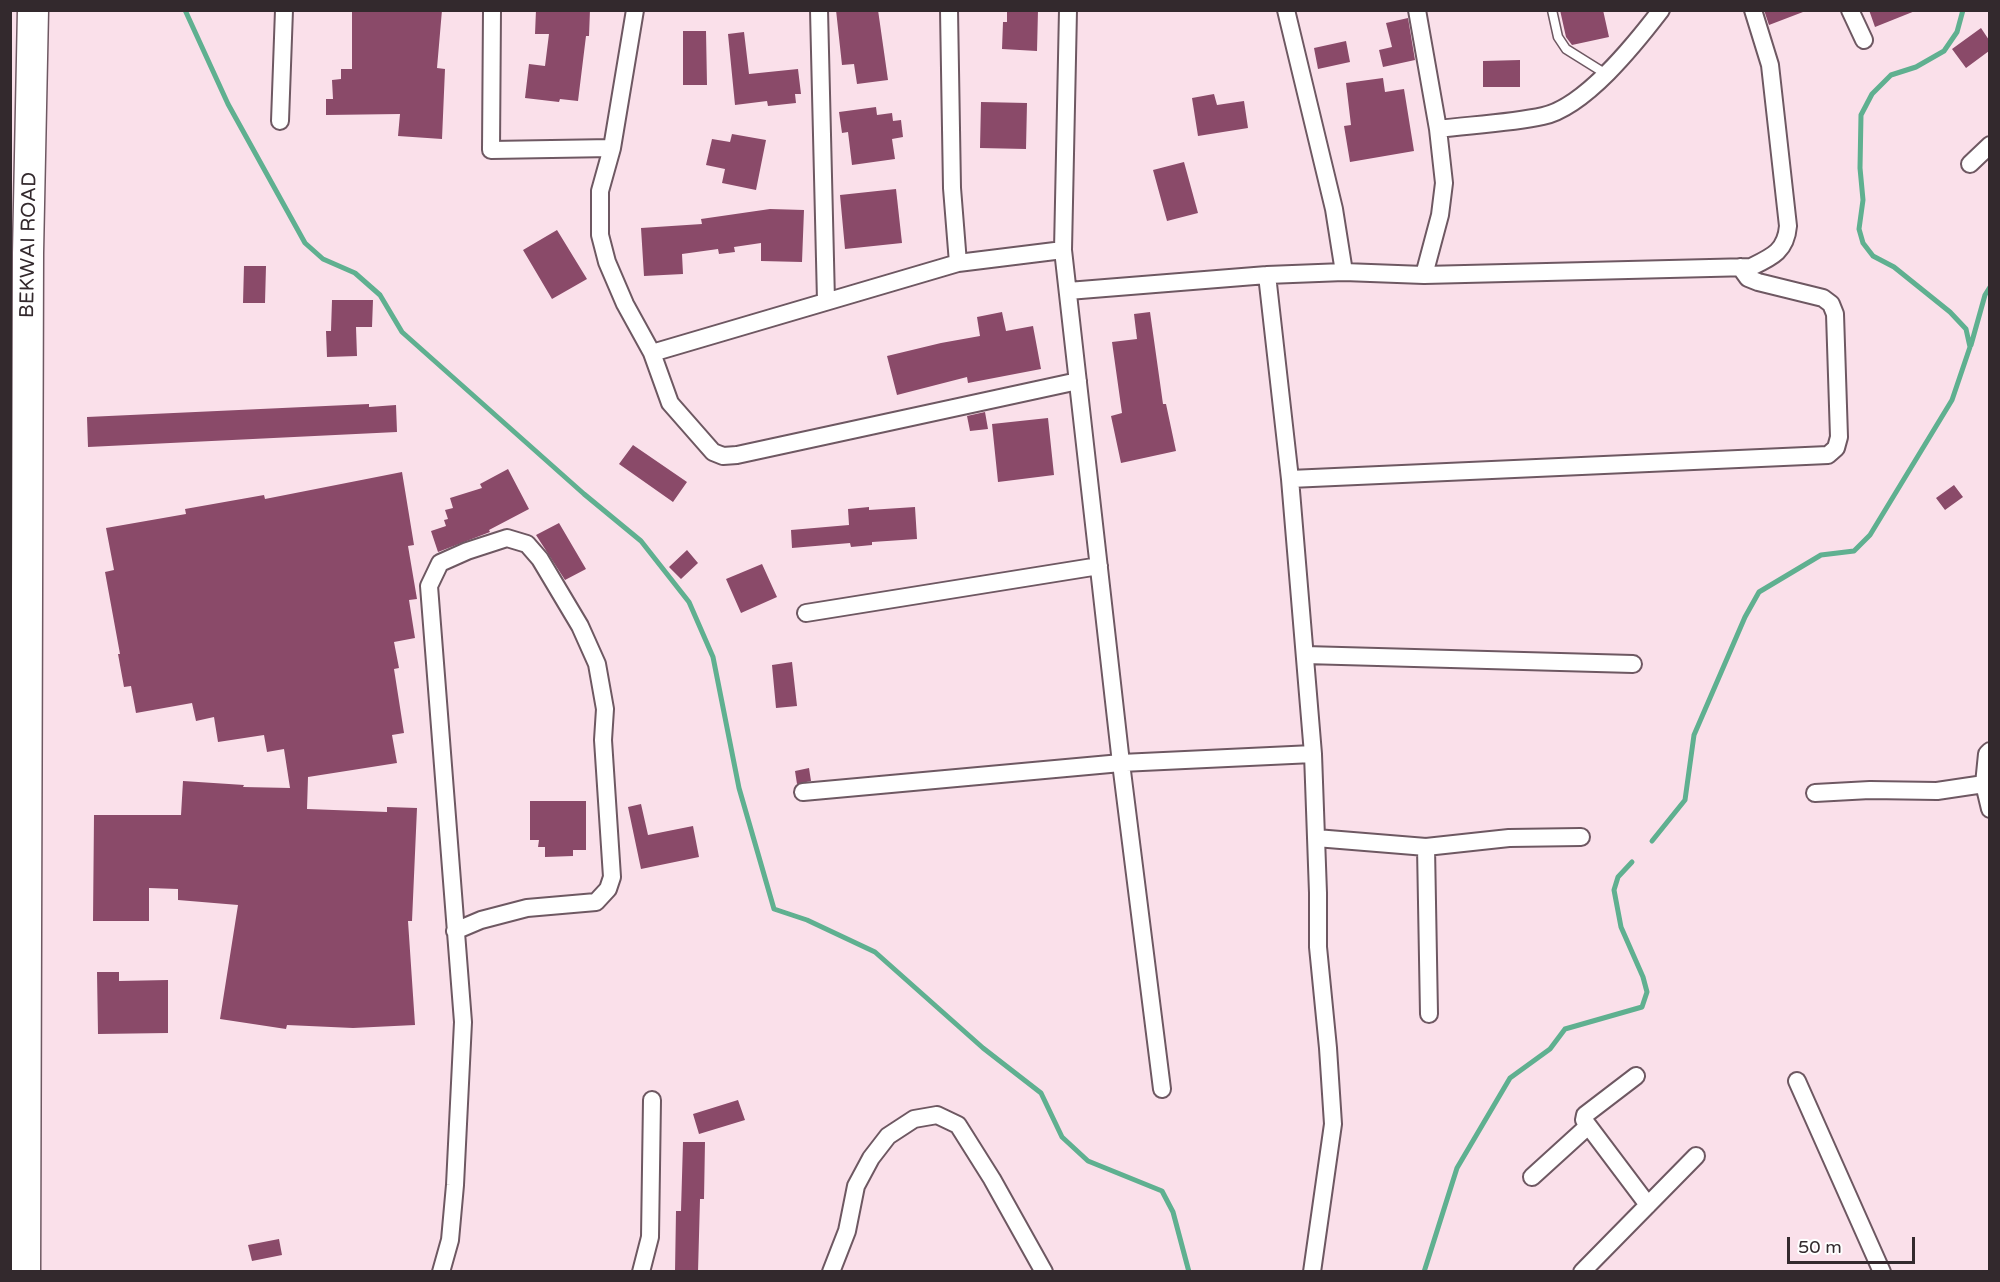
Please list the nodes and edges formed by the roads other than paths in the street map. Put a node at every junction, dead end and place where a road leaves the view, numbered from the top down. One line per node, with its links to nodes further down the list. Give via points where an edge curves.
1 (33, 10): 57 (highway, BEKWAI ROAD, via 28,265)
2 (284, 10): 17 (street)
3 (492, 10): 20 (street, via 490,150)
4 (635, 10): 20 (street)
5 (819, 10): 29 (street)
6 (949, 10): 23 (street, via 952,188)
7 (1068, 10): 22 (street)
8 (1286, 10): 25 (street, via 1334,208)
9 (1417, 10): 18 (street)
10 (1552, 10): 16 (lane, via 1558,37 1566,49)
11 (1661, 10): 14 (street)
12 (1753, 10): 24 (street, via 1770,65 1788,226 1787,239 1780,250 1751,267)
13 (1850, 10): 15 (street)
14 (1646, 19): 16 (street)
15 (1864, 40)
16 (1606, 74): 18 (street, via 1567,105 1544,116)
17 (280, 121)
18 (1438, 129): 27 (street, via 1444,183)
19 (1989, 145): 21 (street)
20 (612, 148): 30 (street, via 600,191 600,235 625,304)
21 (1970, 164)
22 (1063, 250): 23 (street); 28 (street)
23 (958, 263): 29 (street)
24 (1740, 267): 27 (street); 32 (street, via 1748,278 1823,298 1831,304 1835,314 1839,437 1836,448 1828,455)
25 (1344, 272): 26 (street); 27 (street)
26 (1267, 275): 28 (street); 32 (street)
27 (1424, 275)
28 (1068, 291): 31 (street)
29 (826, 301): 30 (street)
30 (652, 353): 31 (street, via 670,403 703,443 723,456)
31 (1078, 381): 33 (street)
32 (1290, 479): 35 (street)
33 (1099, 566): 34 (street); 39 (street)
34 (806, 613)
35 (1305, 655): 36 (street); 38 (street)
36 (1633, 663)
37 (1989, 751): 40 (street)
38 (1313, 754): 39 (street); 45 (street)
39 (1121, 763): 41 (street); 51 (street)
40 (1984, 784): 42 (street, via 1937,791); 43 (street)
41 (803, 792)
42 (1815, 793)
43 (1989, 809)
44 (1581, 837): 46 (street, via 1509,838)
45 (1316, 838): 46 (street); 62 (street, via 1318,947 1333,1124)
46 (1426, 847): 48 (street)
47 (455, 931): 47 (street, via 429,586 440,563 507,538 527,544 540,559 580,626 597,664 605,708 603,740 612,877 608,889 596,902 527,908); 58 (street, via 463,1022 455,1185 450,1240)
48 (1428, 1014)
49 (1636, 1076): 53 (street, via 1585,1114)
50 (1797, 1081): 64 (street)
51 (1162, 1089)
52 (652, 1100): 59 (street, via 650,1237)
53 (1587, 1127): 55 (street); 56 (street)
54 (1696, 1156): 56 (street)
55 (1532, 1177)
56 (1648, 1206): 63 (street)
57 (25, 1272)
58 (441, 1272)
59 (642, 1272)
60 (831, 1272): 61 (street, via 847,1231 856,1186 871,1158 888,1136 914,1119 937,1115 958,1125)
61 (1044, 1272)
62 (1312, 1272)
63 (1582, 1272)
64 (1882, 1272)

